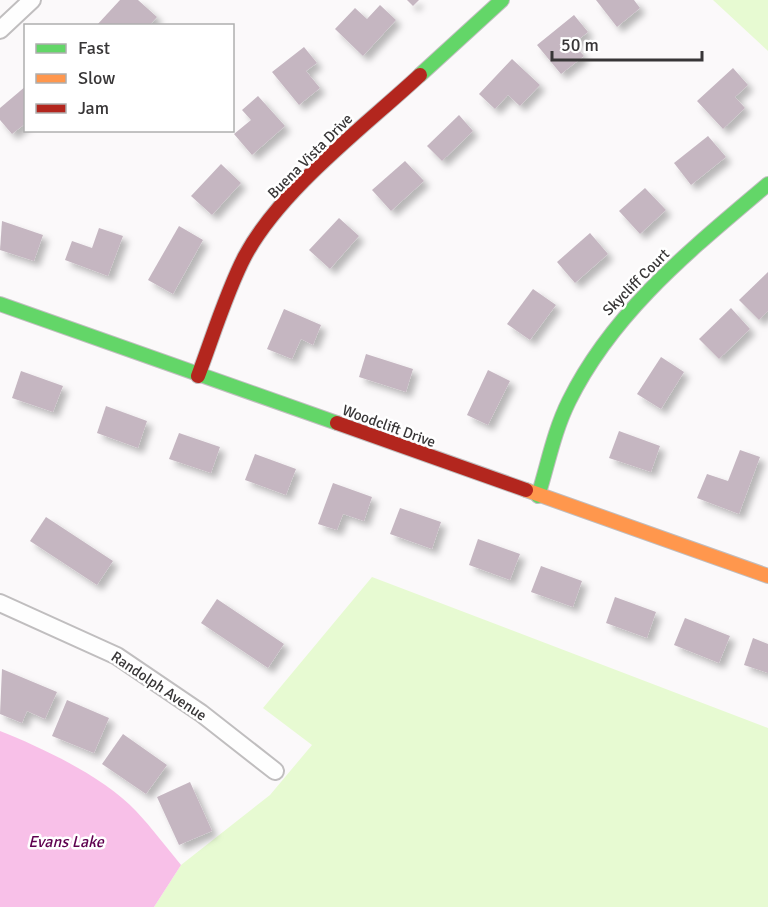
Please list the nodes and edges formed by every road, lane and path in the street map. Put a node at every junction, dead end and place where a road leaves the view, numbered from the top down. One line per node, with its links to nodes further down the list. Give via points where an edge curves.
1 (32, 0): 3 (street)
2 (502, 0): 6 (street, Buena Vista Drive, via 304,181 275,214 246,256)
3 (0, 30)
4 (768, 184): 7 (street, Skycliff Court, via 645,292 610,333 568,403)
5 (0, 304): 6 (street, Woodclift Drive)
6 (198, 376): 7 (street, Woodclift Drive)
7 (538, 496): 8 (street, Woodclift Drive)
8 (768, 576)
9 (0, 603): 10 (street, Randolph Avenue, via 117,656 201,713)
10 (275, 771)

